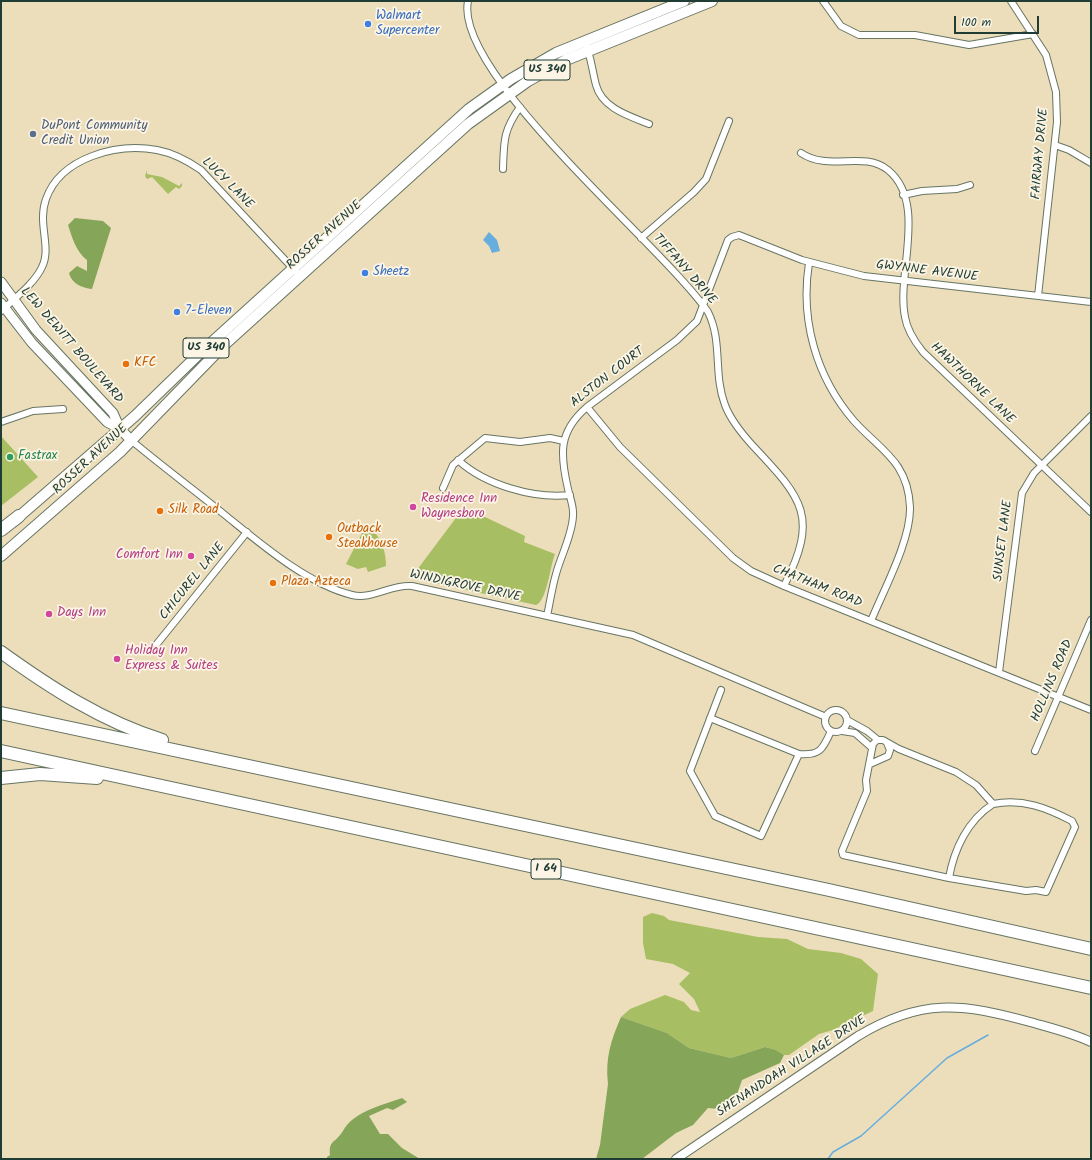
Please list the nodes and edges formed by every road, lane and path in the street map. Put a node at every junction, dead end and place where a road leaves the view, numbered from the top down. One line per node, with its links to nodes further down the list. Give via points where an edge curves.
1 (468, 1): 9 (street, TIFFANY DRIVE, via 467,18 472,36)
2 (684, 1): 7 (main road, ROSSER AVENUE / US 340)
3 (712, 1): 8 (main road, ROSSER AVENUE / US 340)
4 (823, 1): 6 (street, via 841,26 859,35 915,34 969,45)
5 (1012, 1): 6 (street, FAIRWAY DRIVE)
6 (1033, 34): 13 (street, FAIRWAY DRIVE, via 1046,55 1053,78 1057,105)
7 (584, 40): 8 (street); 9 (main road, ROSSER AVENUE / US 340, via 537,63)
8 (589, 50): 9 (main road, ROSSER AVENUE / US 340); 12 (street, via 596,86 602,98 620,111)
9 (505, 90): 10 (street, TIFFANY DRIVE); 22 (main road, ROSSER AVENUE / US 340)
10 (520, 107): 16 (street, via 510,121 505,136); 19 (street, TIFFANY DRIVE)
11 (729, 121): 19 (street, via 706,179)
12 (649, 124)
13 (1055, 145): 15 (street, via 1070,150); 25 (street, FAIRWAY DRIVE)
14 (801, 153): 18 (street, HAWTHORNE LANE, via 821,162 876,163 895,177)
15 (1091, 163)
16 (503, 169)
17 (970, 185): 18 (street, via 957,189 922,190)
18 (903, 195): 23 (street, HAWTHORNE LANE, via 909,228)
19 (641, 238): 28 (street, TIFFANY DRIVE)
20 (765, 246): 21 (street, GWYNNE AVENUE); 28 (street, ALSTON COURT, via 739,235 732,236 728,240)
21 (809, 263): 23 (street, GWYNNE AVENUE, via 864,276); 50 (street, via 807,310 812,342 821,367 846,411 890,455 903,479 909,501 909,518 904,540)
22 (297, 273): 26 (street, LUCY LANE, via 196,167 164,152 125,150 81,161 55,181 46,198 42,215 46,248 44,264 33,280); 34 (main road, ROSSER AVENUE / US 340); 35 (main road, ROSSER AVENUE / US 340)
23 (903, 281): 25 (street, GWYNNE AVENUE); 38 (street, HAWTHORNE LANE, via 905,317 910,332 923,352)
24 (1, 282): 26 (main road, LEW DEWITT BOULEVARD)
25 (1038, 296): 27 (street, GWYNNE AVENUE)
26 (12, 299): 29 (street, LUCY LANE); 34 (main road, LEW DEWITT BOULEVARD, via 36,330 113,413)
27 (1091, 302)
28 (703, 305): 30 (street, ALSTON COURT, via 697,321 687,331); 47 (street, TIFFANY DRIVE, via 715,332 719,383 728,413 747,439 786,480 800,507 803,526 801,542)
29 (2, 308): 34 (main road, LEW DEWITT BOULEVARD, via 107,422)
30 (587, 407): 36 (street, ALSTON COURT, via 571,424); 47 (street, CHATHAM ROAD, via 618,444 733,558 751,571)
31 (62, 409): 33 (street, via 33,411)
32 (1091, 416): 38 (street, SUNSET LANE)
33 (1, 422)
34 (120, 429): 35 (main road, LEW DEWITT BOULEVARD); 42 (main road, ROSSER AVENUE / US 340)
35 (132, 440): 44 (street, WINDIGROVE DRIVE); 46 (main road, ROSSER AVENUE / US 340)
36 (564, 441): 37 (street, via 550,438 520,442 485,438); 40 (street, ALSTON COURT, via 562,462)
37 (458, 460): 39 (street); 40 (street, via 472,472 520,492 541,496)
38 (1042, 465): 41 (street, HAWTHORNE LANE); 53 (street, SUNSET LANE, via 1024,486 1019,501)
39 (443, 488)
40 (570, 495): 48 (street, ALSTON COURT, via 573,509 572,524 556,574)
41 (1091, 512)
42 (19, 516): 43 (highway); 45 (main road, ROSSER AVENUE / US 340)
43 (1, 530)
44 (247, 532): 48 (street, WINDIGROVE DRIVE, via 293,566 352,595 368,595 393,586 405,585); 51 (street, CHICUREL LANE)
45 (1, 535)
46 (1, 556)
47 (784, 586): 50 (street, CHATHAM ROAD)
48 (547, 616): 58 (street, WINDIGROVE DRIVE, via 644,639)
49 (1091, 620): 55 (street, HOLLINS ROAD)
50 (871, 621): 53 (street, CHATHAM ROAD)
51 (156, 645)
52 (1, 652): 72 (highway, via 46,684 98,714 154,738)
53 (999, 672): 55 (street, CHATHAM ROAD)
54 (721, 690): 59 (street)
55 (1058, 697): 56 (street, CHATHAM ROAD); 68 (street, HOLLINS ROAD)
56 (1091, 710)
57 (1, 713): 72 (highway)
58 (826, 717): 60 (street, via 838,710); 62 (street, via 826,726)
59 (710, 718): 70 (street); 70 (street, via 690,771 715,816 722,821 761,836)
60 (847, 720): 61 (street); 63 (street)
61 (842, 731): 62 (street); 66 (street, via 855,732)
62 (831, 732): 70 (street, via 818,752)
63 (878, 740): 64 (street); 66 (street)
64 (887, 743): 65 (street); 69 (street)
65 (899, 749): 69 (street); 76 (street, via 956,772 976,785)
66 (871, 750): 71 (street); 73 (street)
67 (1, 751): 75 (highway, I 64)
68 (1035, 751)
69 (889, 753): 71 (street, via 886,757)
70 (799, 754)
71 (878, 759): 73 (street)
72 (224, 760): 78 (highway)
73 (870, 764): 77 (street, via 866,780 867,791 842,851 843,855)
74 (1, 778): 75 (highway, via 21,775 71,776)
75 (193, 793): 79 (highway, I 64)
76 (993, 804): 77 (street, via 977,816 965,833 951,865); 77 (street, via 1013,801 1031,804 1072,821 1075,827 1046,892)
77 (949, 878)
78 (1091, 949)
79 (1091, 988)
80 (1091, 1042): 81 (street, SHENANDOAH VILLAGE DRIVE, via 1066,1032 986,1010 951,1007 918,1011 879,1025 858,1036)
81 (676, 1159)

